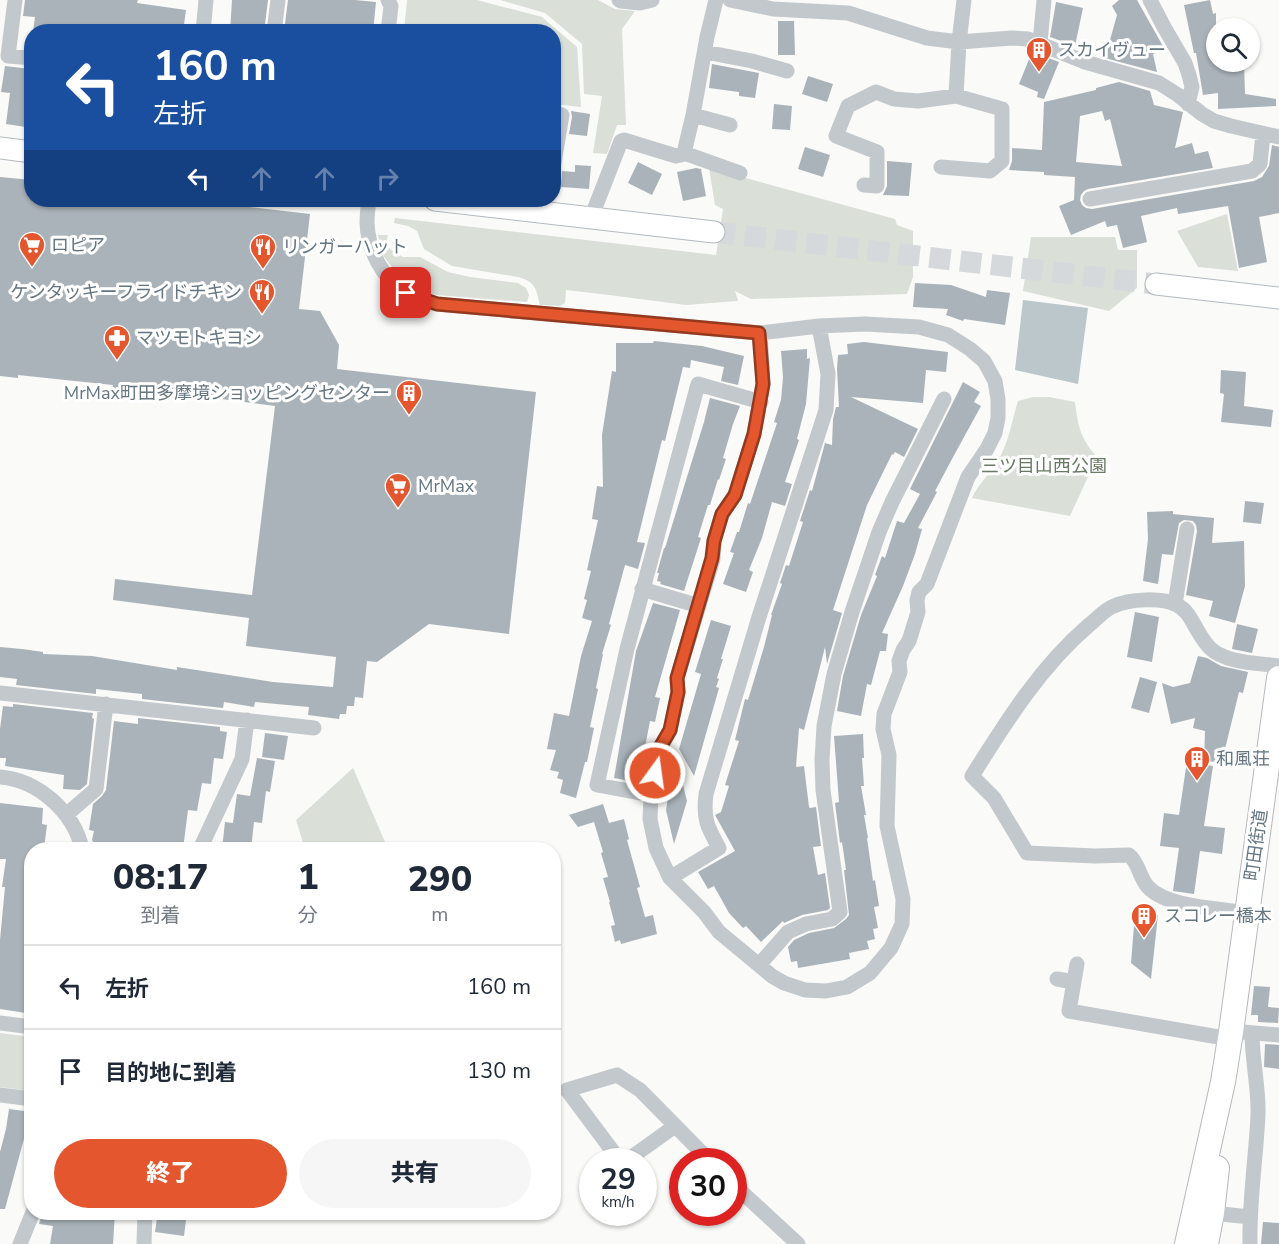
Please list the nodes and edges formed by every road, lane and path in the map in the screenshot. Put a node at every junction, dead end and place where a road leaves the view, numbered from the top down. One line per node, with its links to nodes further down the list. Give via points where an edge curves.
1 (15, 0): 19 (street, via 8,56)
2 (206, 0): 13 (street)
3 (278, 0): 14 (street)
4 (388, 0): 15 (street)
5 (619, 0): 6 (street)
6 (652, 0)
7 (716, 0): 18 (street)
8 (730, 0): 12 (street, via 773,9)
9 (964, 0): 16 (street)
10 (1044, 0): 17 (street)
11 (1150, 0): 22 (street, via 1190,75)
12 (848, 6): 16 (street, via 917,35)
13 (203, 24)
14 (275, 24)
15 (389, 24)
16 (959, 42): 17 (street, via 1012,38); 21 (street)
17 (1040, 43): 22 (street, via 1085,62 1158,83)
18 (705, 51): 20 (street); 23 (street)
19 (24, 57)
20 (787, 71)
21 (956, 96): 30 (street, via 1002,109 1002,161 990,171); 32 (street, via 918,101 894,99 876,92 848,106 836,136 877,152 877,186)
22 (1188, 104): 25 (street, via 1214,121)
23 (693, 115): 24 (street); 29 (street)
24 (730, 126)
25 (1263, 134): 26 (street); 33 (street, via 1260,164 1252,171)
26 (1279, 136)
27 (0, 148): 28 (street)
28 (24, 151)
29 (684, 153): 31 (street); 36 (street, via 676,156 621,141)
30 (940, 167)
31 (740, 172)
32 (864, 185)
33 (1090, 199)
34 (368, 207): 41 (street, via 370,246 380,266 391,281 421,299 437,304)
35 (550, 207): 36 (street)
36 (591, 218): 37 (street)
37 (714, 232)
38 (1156, 284): 39 (street)
39 (1279, 298)
40 (819, 326): 41 (street); 59 (street, via 828,374 826,410 706,794 704,812 718,848); 62 (street, via 919,327 948,334 984,361 995,381 999,418 987,449 968,477 927,584 919,592 918,612 884,714 889,755 888,826 903,899 902,924 891,948 870,973 847,987 805,990 784,983)
41 (759, 333): 43 (street, via 763,384)
42 (944, 399): 62 (street, via 879,532 834,674 822,760 840,912 832,919 788,932)
43 (760, 402): 45 (street, via 698,384); 47 (street, via 735,495 722,514)
44 (1187, 529): 46 (street)
45 (642, 590): 47 (street); 55 (street, via 597,785)
46 (1175, 604): 48 (street, via 1186,611 1210,648 1221,656); 60 (street, via 1137,600 1113,606 1077,635 1013,712 972,776 994,798 1027,854 1129,855 1142,879 1159,896 1179,903)
47 (699, 606): 55 (street, via 677,678 670,730 658,751)
48 (1279, 666)
49 (1279, 678): 60 (main road, 町田街道)
50 (0, 693): 51 (street)
51 (106, 704): 52 (street); 56 (street, via 96,789)
52 (247, 720): 53 (street); 58 (street, via 242,759)
53 (314, 728)
54 (0, 777): 56 (street, via 30,785 48,796)
55 (651, 795): 59 (street, via 650,819 656,848)
56 (66, 815): 57 (street)
57 (80, 842)
58 (203, 842)
59 (670, 878): 62 (street, via 719,932)
60 (1247, 913): 67 (main road, 町田街道)
61 (1077, 964): 64 (street)
62 (759, 965)
63 (1057, 979): 64 (street)
64 (1074, 982): 67 (street, via 1069,1011)
65 (0, 1023): 66 (street)
66 (24, 1026)
67 (1238, 1035): 68 (street); 69 (main road, 町田街道); 76 (street, via 1252,1051 1257,1088)
68 (1279, 1035)
69 (1223, 1082): 75 (main road, 町田街道); 82 (main road, 町田街道)
70 (0, 1095): 71 (street)
71 (24, 1098)
72 (675, 1126): 72 (street, via 640,1090 617,1075 567,1090 616,1157 629,1159); 73 (street)
73 (697, 1148)
74 (747, 1197): 81 (street)
75 (1212, 1213): 76 (street); 83 (main road, 町田街道)
76 (1250, 1217): 84 (street)
77 (30, 1220): 79 (street)
78 (145, 1220): 80 (street)
79 (20, 1244)
80 (144, 1244)
81 (798, 1244)
82 (1187, 1244)
83 (1206, 1244)
84 (1250, 1244)

